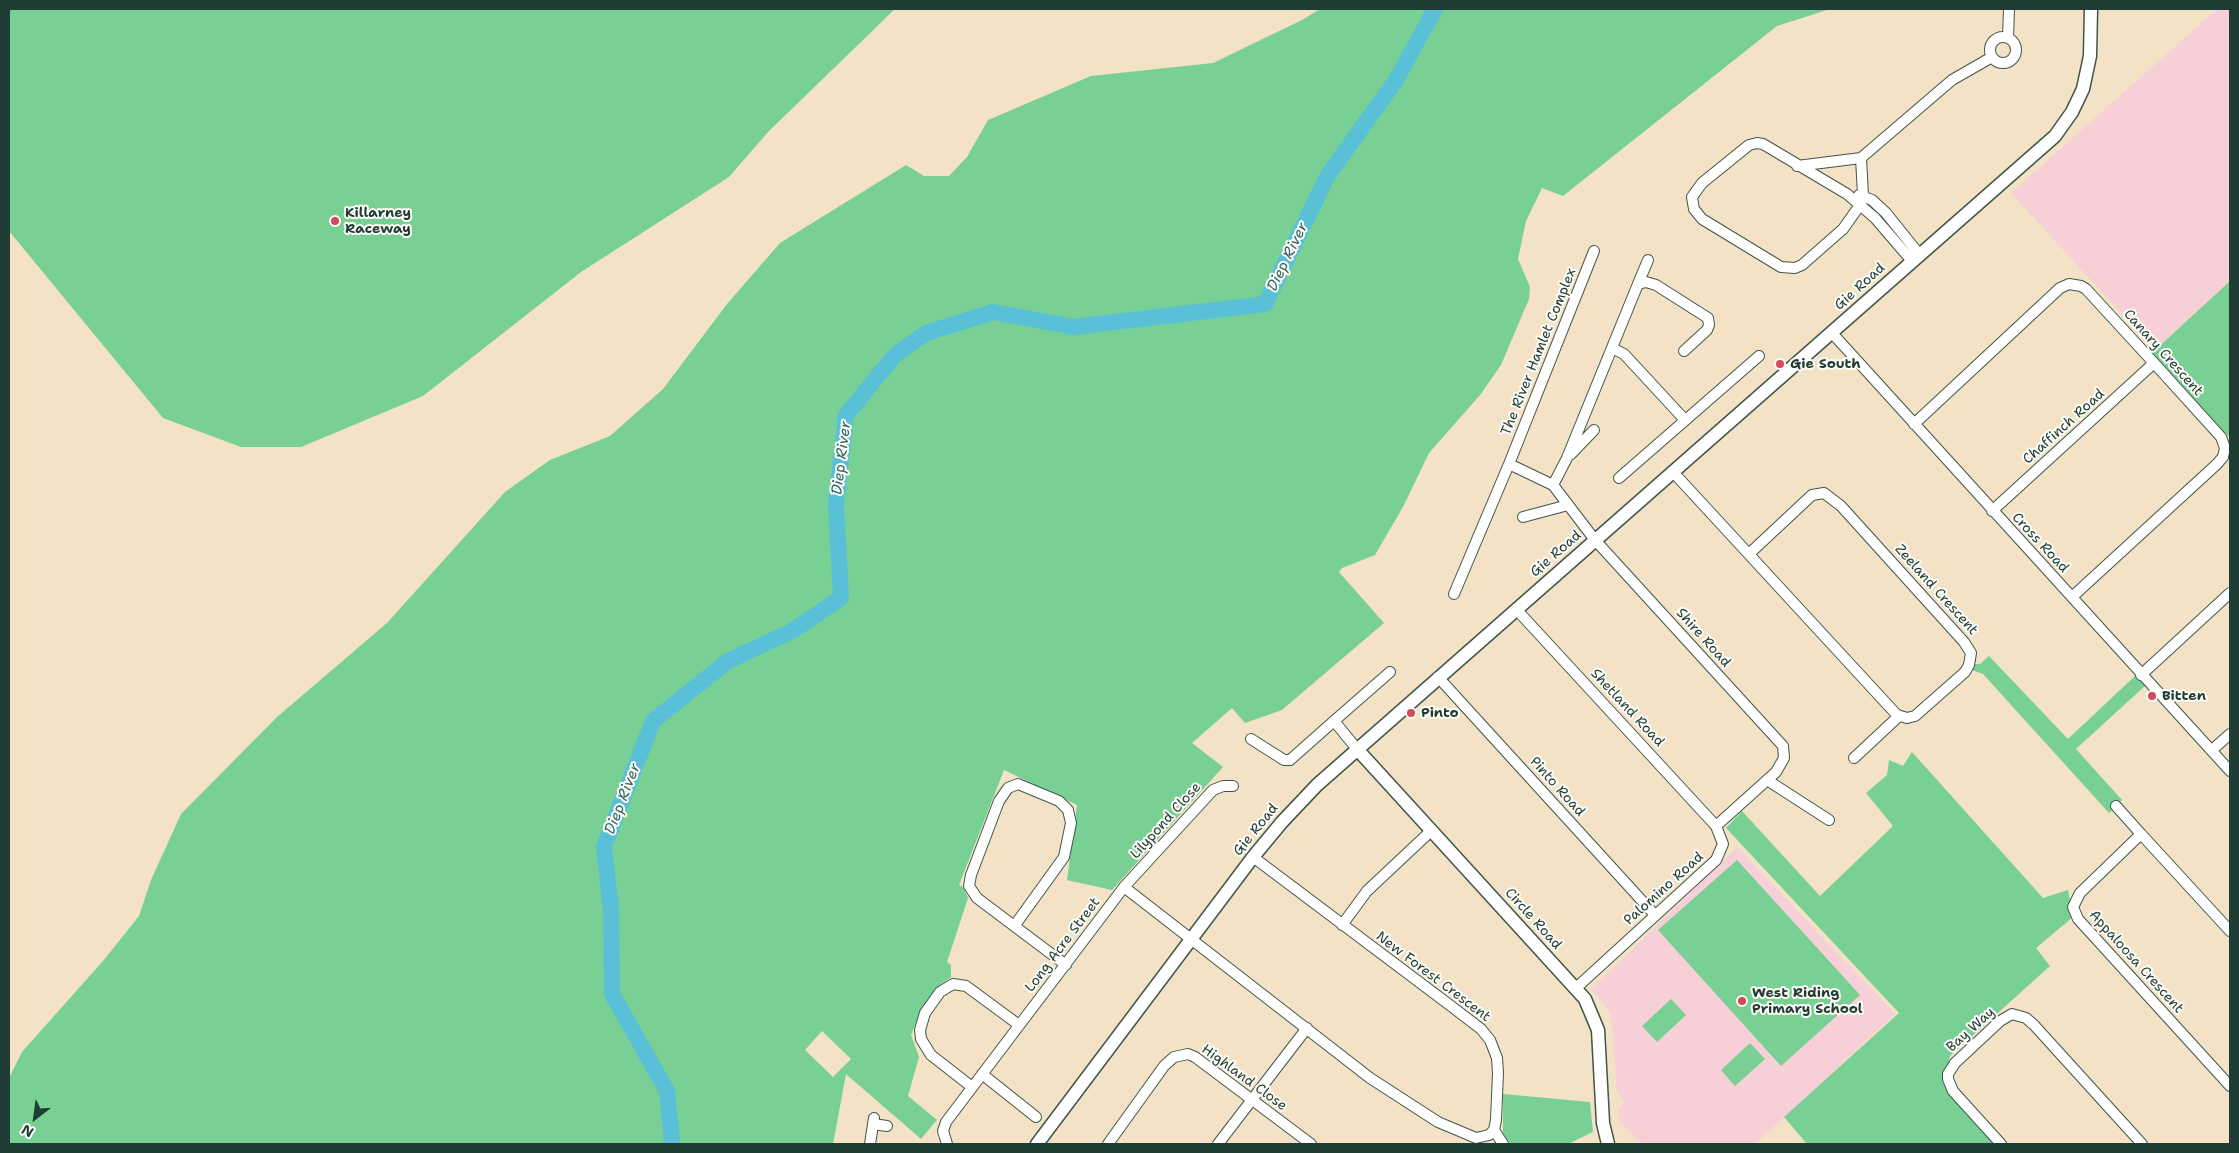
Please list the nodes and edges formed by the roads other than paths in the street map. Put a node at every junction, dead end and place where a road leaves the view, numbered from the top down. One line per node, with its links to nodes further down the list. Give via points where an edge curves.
1 (2009, 9): 3 (street)
2 (2091, 9): 9 (street, Gie Road, via 2090,56 2086,76 2079,99 2064,124 2046,145)
3 (2008, 38): 4 (street, via 1995,40 1990,48); 4 (street, via 2016,48 2011,60 1998,62)
4 (1992, 57): 5 (street, via 1952,80)
5 (1861, 158): 6 (street); 7 (street)
6 (1797, 166): 7 (street); 7 (street, via 1763,144 1749,144 1702,183 1692,197 1694,208 1702,219 1781,267 1790,268 1802,265 1840,232)
7 (1862, 200): 9 (street, via 1875,218)
8 (1594, 251): 21 (street, The River Hamlet Complex)
9 (1916, 257): 12 (street, Gie Road)
10 (1648, 260): 11 (street)
11 (1638, 284): 13 (street); 14 (street, via 1656,285 1708,318 1707,330)
12 (1832, 333): 18 (street, Cross Road); 22 (street, Gie Road)
13 (1612, 348): 17 (street, via 1624,354); 20 (street)
14 (1684, 352)
15 (1759, 356): 17 (street)
16 (2154, 363): 18 (street, Canary Crescent, via 2086,289 2069,284 2060,288); 26 (street, Chaffinch Road); 32 (street, Canary Crescent, via 2221,436 2223,457)
17 (1685, 420): 23 (street)
18 (1914, 424): 26 (street, Cross Road)
19 (1594, 430): 20 (street)
20 (1566, 458): 24 (street)
21 (1509, 464): 24 (street); 31 (street, The River Hamlet Complex)
22 (1673, 472): 28 (street, Gie Road); 29 (street)
23 (1619, 478)
24 (1553, 485): 25 (street)
25 (1568, 505): 27 (street); 28 (street)
26 (1992, 511): 32 (street, Cross Road)
27 (1522, 518)
28 (1595, 540): 33 (street, Gie Road); 45 (street, Shire Road, via 1783,746 1784,758 1776,772)
29 (1750, 553): 37 (street, via 1890,710); 37 (street, Zeeland Crescent, via 1812,495 1824,493 1841,506 1971,653 1968,668 1929,705 1912,718)
30 (2230, 593): 35 (street)
31 (1454, 594)
32 (2072, 597): 35 (street, Cross Road)
33 (1516, 609): 36 (street, Gie Road); 49 (street, Shetland Road)
34 (1390, 672): 38 (street)
35 (2141, 675): 42 (street, Cross Road)
36 (1438, 677): 41 (street, Gie Road); 54 (street, Pinto Road)
37 (1899, 716): 43 (street)
38 (1334, 720): 40 (street, via 1290,760 1284,760); 41 (street)
39 (2230, 734): 42 (street)
40 (1251, 739)
41 (1357, 749): 50 (street, Circle Road); 52 (street, Gie Road, via 1296,806)
42 (2212, 750): 44 (street, Cross Road)
43 (1854, 758)
44 (2230, 771)
45 (1766, 780): 48 (street); 49 (street)
46 (1233, 786): 53 (street, Lilypond Close, via 1213,790)
47 (2116, 806): 51 (street)
48 (1828, 820)
49 (1716, 826): 54 (street, Palomino Road, via 1723,844 1716,860)
50 (1432, 830): 56 (street, via 1367,892); 60 (street, Circle Road)
51 (2141, 834): 57 (street); 64 (street, Appaloosa Crescent, via 2080,893 2074,903 2074,913)
52 (1253, 857): 56 (street, New Forest Crescent); 58 (street, Gie Road)
53 (1124, 887): 58 (street); 59 (street, Long Acre Street)
54 (1655, 915): 60 (street, Palomino Road)
55 (1014, 925): 55 (street, via 974,896 969,882 999,800 1008,788 1018,784 1060,801 1068,810 1071,823 1064,857); 59 (street)
56 (1342, 925): 69 (street, New Forest Crescent, via 1466,1018 1490,1040 1497,1058)
57 (2230, 931)
58 (1192, 940): 62 (street); 72 (street, Gie Road)
59 (1066, 965): 61 (street, Long Acre Street)
60 (1576, 988): 77 (street, Circle Road, via 1589,1006 1598,1030 1602,1116)
61 (1019, 1025): 63 (street, Long Acre Street); 65 (street, via 966,986 953,984 940,992 925,1013 921,1039 931,1055)
62 (1307, 1028): 66 (street); 69 (street, via 1370,1078 1438,1122 1480,1139)
63 (982, 1074): 65 (street, Long Acre Street); 67 (street)
64 (2230, 1086)
65 (972, 1087): 71 (street, Long Acre Street, via 944,1127 943,1136)
66 (1250, 1100): 73 (street, Highland Close, via 1195,1058 1181,1054 1164,1066); 74 (street); 75 (street, Highland Close)
67 (1036, 1117)
68 (887, 1126): 70 (street, via 874,1121)
69 (1494, 1130): 76 (street)
70 (870, 1144)
71 (947, 1144)
72 (1037, 1144)
73 (1108, 1144)
74 (1218, 1144)
75 (1311, 1144)
76 (1503, 1144)
77 (1608, 1144)
78 (2002, 1144): 79 (street, Bay Way, via 1953,1091 1948,1074 1955,1063 2000,1021 2012,1014 2026,1018 2034,1025)
79 (2142, 1144)

